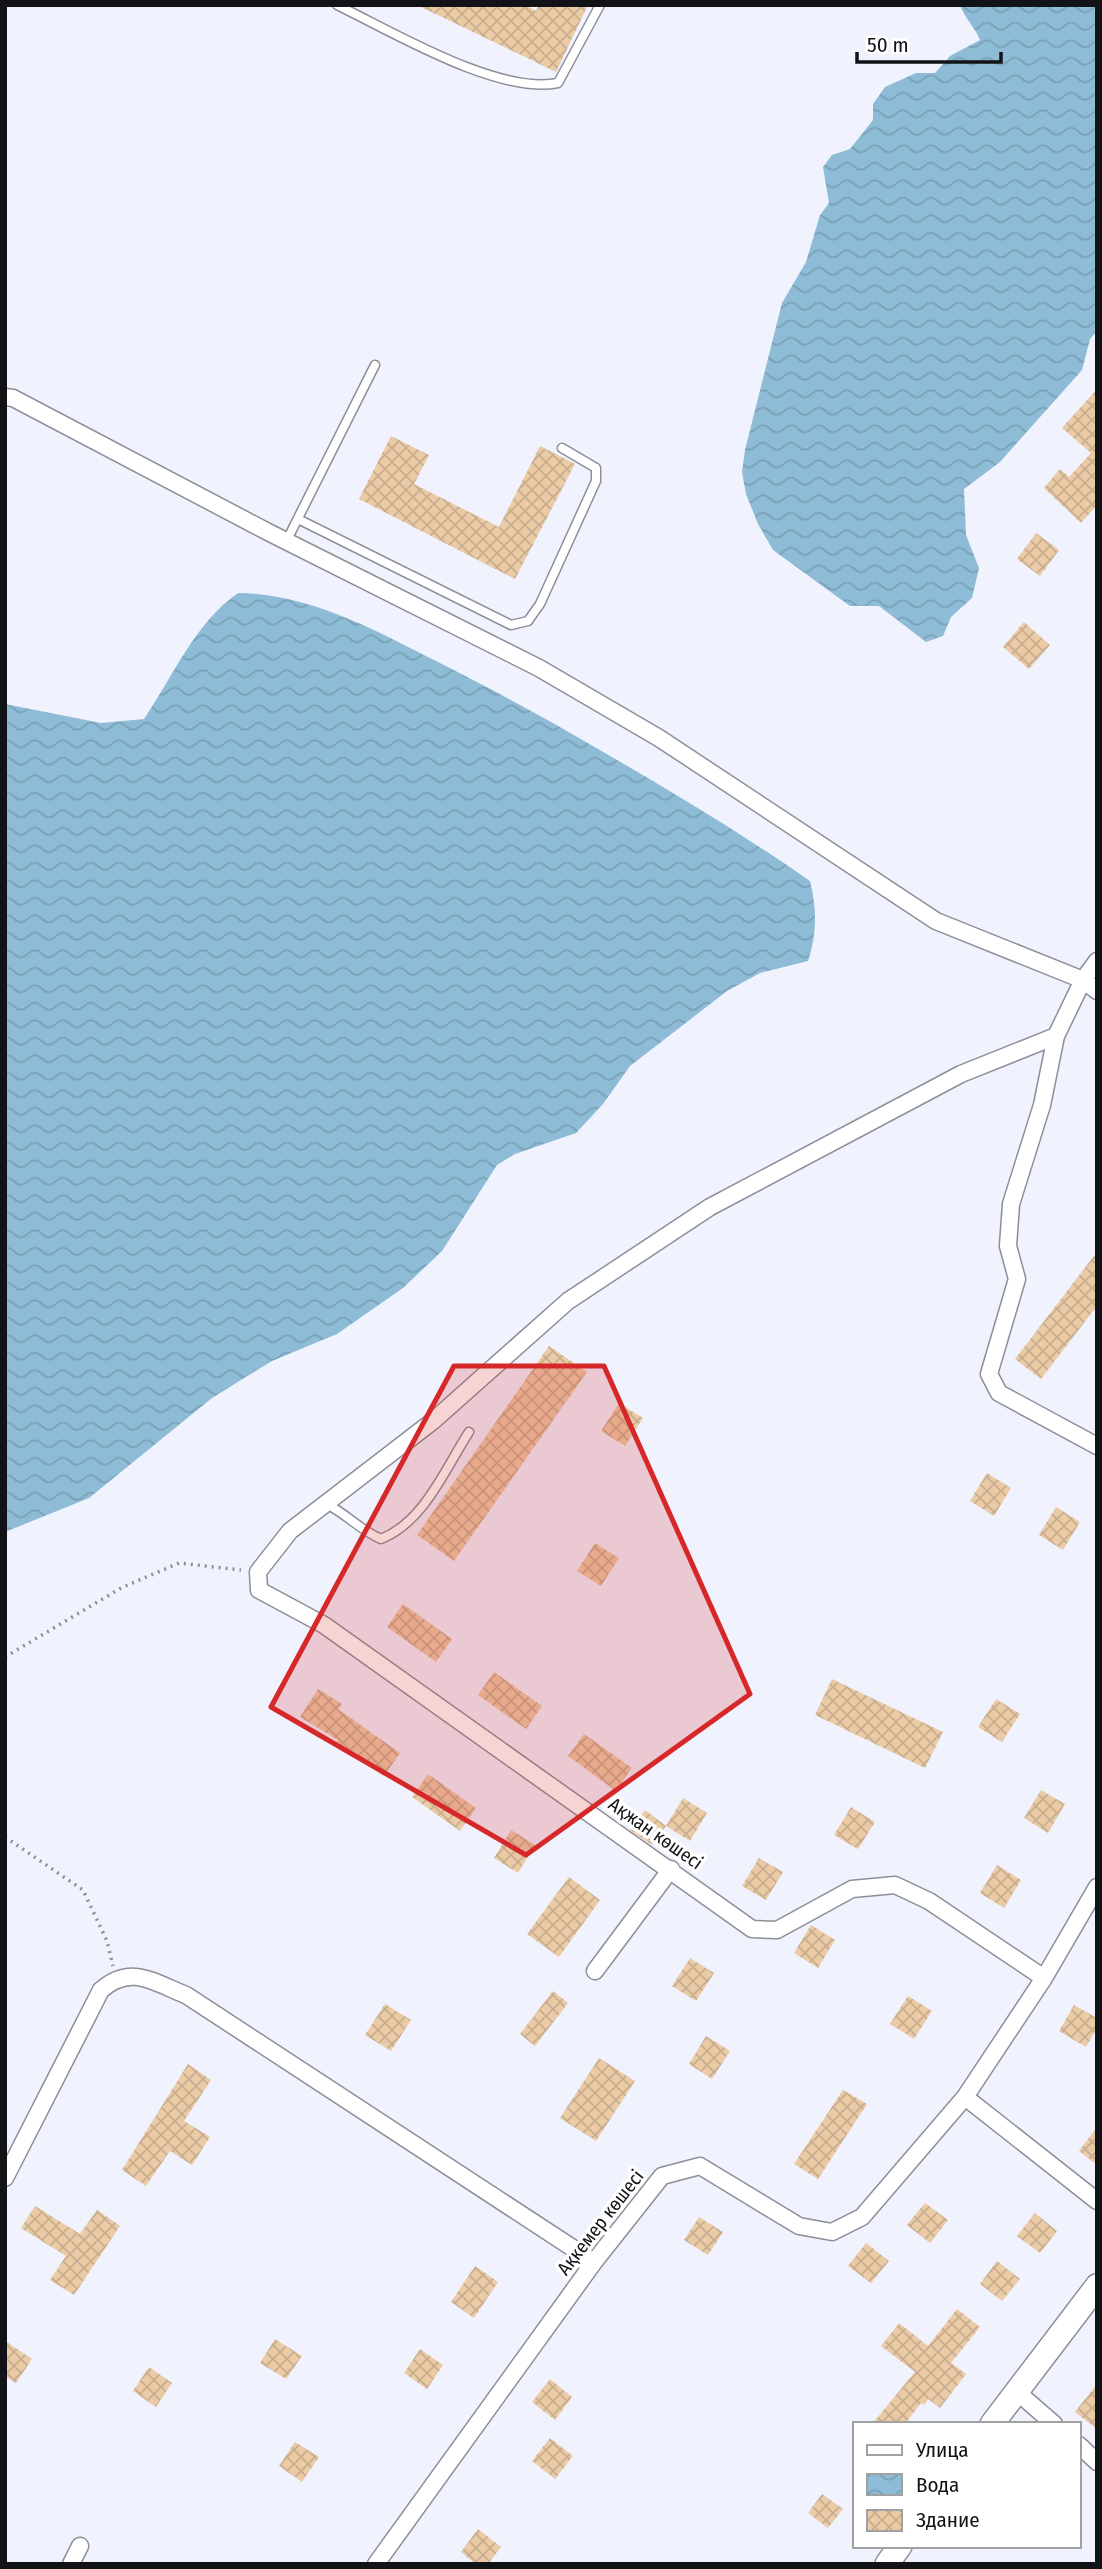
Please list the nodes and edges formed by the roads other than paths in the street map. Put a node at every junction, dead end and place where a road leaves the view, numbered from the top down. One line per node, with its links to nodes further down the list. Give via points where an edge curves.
1 (337, 5): 2 (lane, via 447,58 518,85 558,83)
2 (600, 5)
3 (374, 365): 6 (lane)
4 (8, 394): 7 (street)
5 (562, 448): 6 (lane, via 596,468 596,481 528,621 511,625)
6 (298, 519): 7 (lane)
7 (287, 540): 9 (street, via 539,668 659,738 936,921)
8 (1097, 961): 9 (street)
9 (1083, 980): 10 (street); 11 (street)
10 (1097, 990)
11 (1056, 1036): 13 (street, via 1042,1105 1011,1204 1008,1246 1017,1279 989,1374 999,1393); 14 (street, via 961,1074 710,1207 568,1301 433,1421)
12 (469, 1432): 14 (lane, via 411,1522 391,1535 381,1539 366,1533 350,1515)
13 (1097, 1446)
14 (326, 1503): 15 (street, Ақжан көшесі, via 290,1531 258,1572 259,1590 324,1625)
15 (671, 1870): 17 (street); 18 (street, Ақжан көшесі, via 752,1929 764,1930 777,1930 852,1889 895,1885 929,1901)
16 (1097, 1887): 18 (street, Ақкемер көшесі)
17 (595, 1971)
18 (1044, 1978): 19 (street, Ақкемер көшесі)
19 (965, 2096): 21 (street); 22 (street, Ақкемер көшесі, via 862,2217 832,2232 799,2226 700,2166 662,2176)
20 (5, 2178): 22 (street, via 101,1990 117,1976 137,1976 186,1995)
21 (1097, 2201)
22 (594, 2262): 32 (street, Ақкемер көшесі)
23 (1097, 2286): 24 (street)
24 (1016, 2391): 25 (street); 26 (street)
25 (993, 2422)
26 (1052, 2422)
27 (1081, 2447): 28 (street)
28 (1097, 2462)
29 (80, 2546): 31 (street)
30 (899, 2548): 33 (street)
31 (71, 2564)
32 (376, 2564)
33 (887, 2564)

